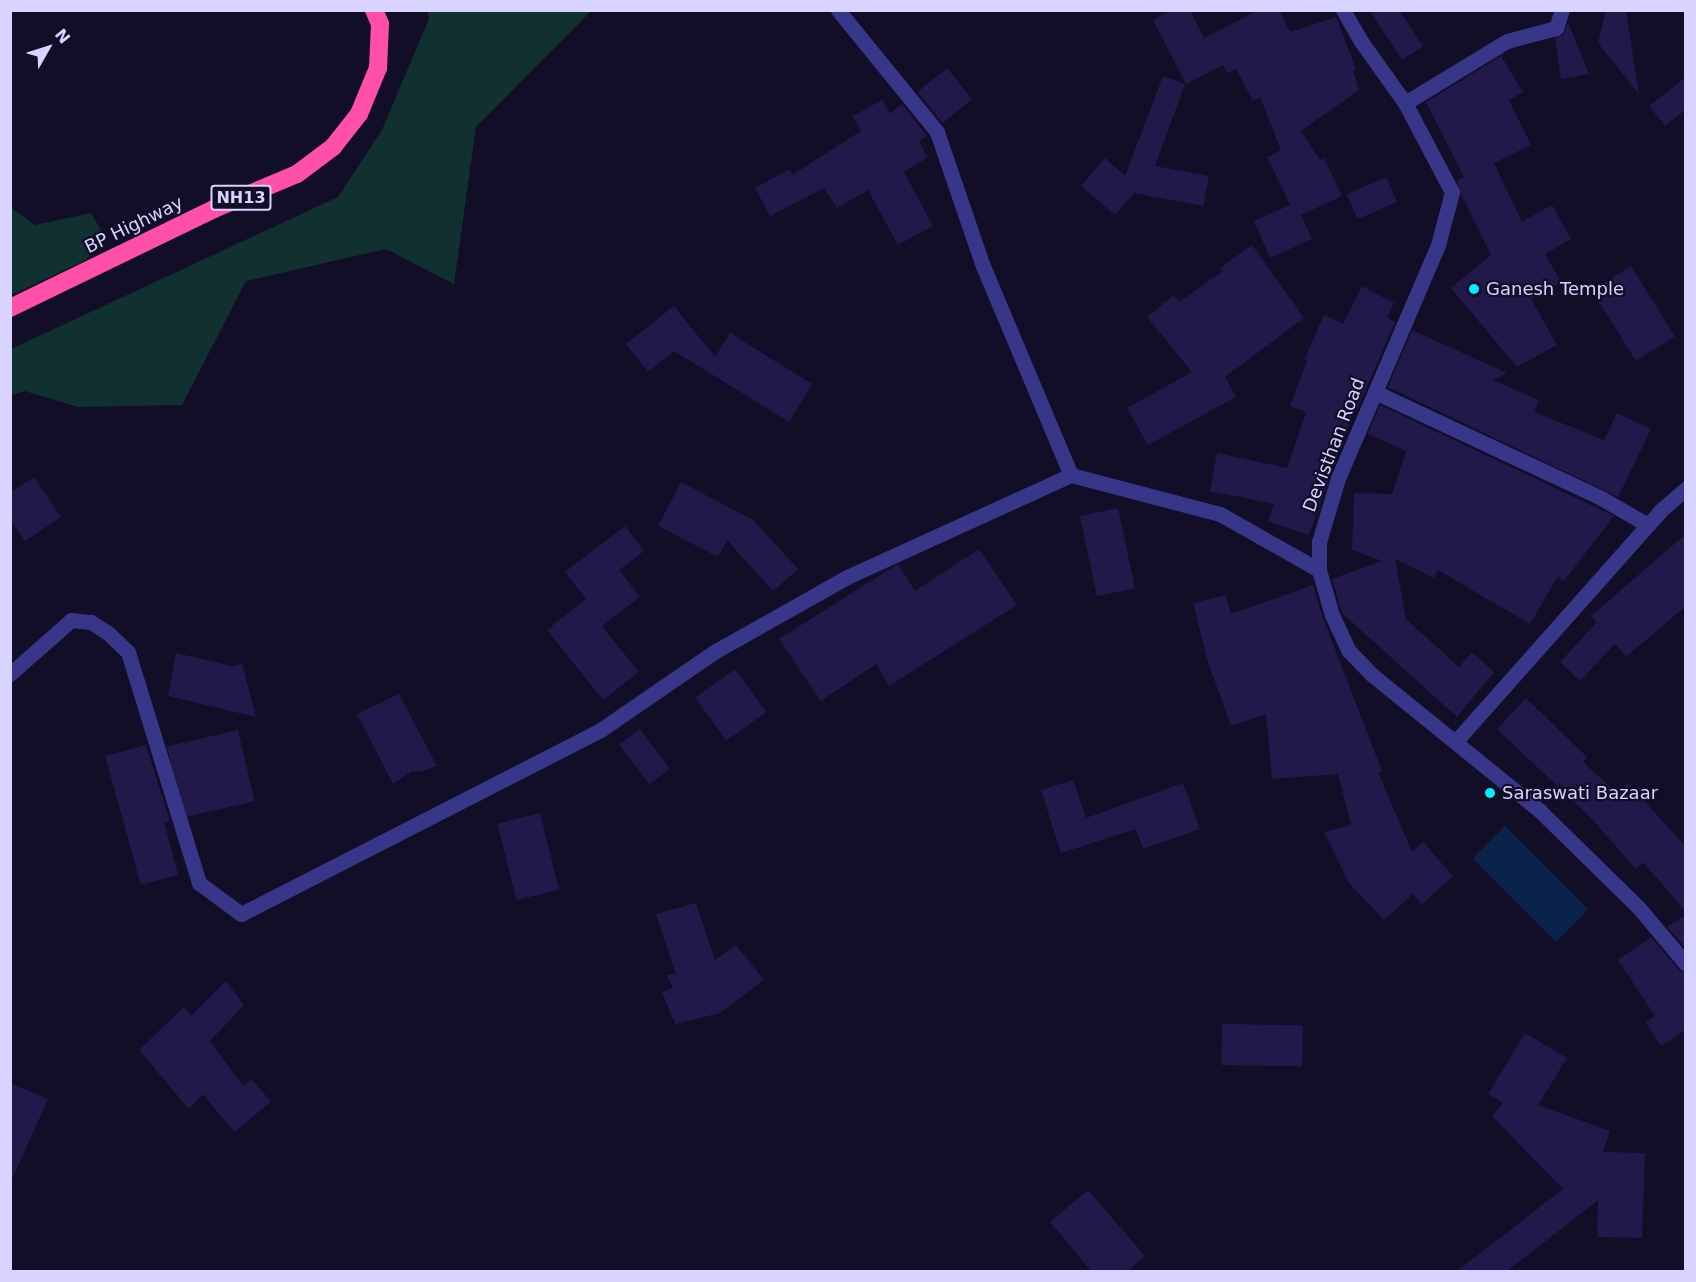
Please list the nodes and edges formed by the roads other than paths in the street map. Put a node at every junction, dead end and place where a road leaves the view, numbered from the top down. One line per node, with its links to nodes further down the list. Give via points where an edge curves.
1 (374, 10): 6 (highway, BP Highway / NH13, via 380,24 378,68 359,114 333,147 297,174 214,209)
2 (838, 10): 8 (street, via 937,132 983,266)
3 (1343, 10): 5 (street, Devisthan Road)
4 (1562, 10): 5 (street, via 1556,28 1507,42)
5 (1405, 103): 7 (street, Devisthan Road, via 1452,192 1438,245)
6 (10, 308)
7 (1376, 392): 10 (street, via 1601,498); 11 (street, Devisthan Road, via 1338,478 1318,542)
8 (1071, 475): 11 (street, via 1220,514); 12 (street, via 847,577 714,652 599,731 241,914 200,883 128,652 90,622 71,620)
9 (1686, 488): 10 (street)
10 (1648, 525): 13 (street)
11 (1319, 570): 13 (street, Devisthan Road, via 1332,615 1349,651 1371,674)
12 (10, 674)
13 (1456, 741): 14 (street, Devisthan Road, via 1540,811 1639,908)
14 (1686, 964)

